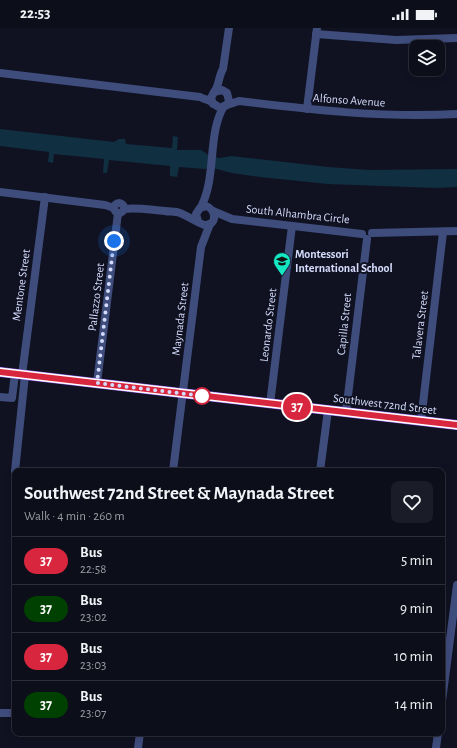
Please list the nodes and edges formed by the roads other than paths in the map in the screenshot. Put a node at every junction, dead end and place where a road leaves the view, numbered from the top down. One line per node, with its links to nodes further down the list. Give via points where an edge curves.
1 (229, 28): 4 (street)
2 (317, 31): 3 (street, via 396,40); 12 (street)
3 (457, 38)
4 (224, 69): 6 (street); 7 (street)
5 (0, 73): 8 (street)
6 (214, 92): 7 (street, via 222,90); 8 (street); 10 (street, via 211,98)
7 (227, 93): 9 (street, Alfonso Avenue); 11 (street, via 229,101)
8 (200, 97): 10 (street)
9 (239, 101): 11 (street, Alfonso Avenue); 12 (street, Alfonso Avenue)
10 (214, 105): 11 (street); 14 (street)
11 (226, 106): 14 (street)
12 (307, 109): 13 (street, Alfonso Avenue, via 382,115)
13 (457, 114)
14 (218, 121): 15 (street)
15 (208, 190): 18 (street); 20 (street)
16 (0, 192): 17 (street)
17 (45, 197): 19 (street, via 105,205); 31 (street, Mentone Street)
18 (200, 208): 20 (street, via 206,206); 21 (street); 23 (street, via 196,214)
19 (119, 210): 21 (street, via 138,208); 32 (street, Pallazzo Street)
20 (212, 210): 22 (street, South Alhambra Circle); 24 (street, via 215,217)
21 (181, 213): 23 (street)
22 (232, 219): 24 (street, South Alhambra Circle); 25 (street, South Alhambra Circle)
23 (199, 222): 24 (street, via 205,225); 29 (street, Maynada Street)
24 (211, 223): 29 (street, Maynada Street)
25 (292, 226): 28 (street, South Alhambra Circle); 35 (street, Leonardo Street)
26 (457, 231): 27 (street, South Alhambra Circle)
27 (443, 232): 28 (street, South Alhambra Circle); 38 (street, Talavera Street)
28 (367, 235): 37 (street, Capilla Street)
29 (202, 247): 33 (street, Maynada Street)
30 (0, 372): 31 (main road, Southwest 72nd Street)
31 (21, 375): 32 (main road, Southwest 72nd Street); 34 (street, via 12,398); 40 (street)
32 (97, 383): 33 (main road, Southwest 72nd Street)
33 (183, 394): 35 (main road, Southwest 72nd Street); 41 (street, Maynada Street)
34 (0, 397)
35 (270, 404): 36 (main road, Southwest 72nd Street)
36 (328, 410): 37 (main road, Southwest 72nd Street); 42 (street)
37 (346, 412): 38 (main road, Southwest 72nd Street)
38 (421, 421): 39 (main road, Southwest 72nd Street)
39 (457, 425)
40 (15, 468)
41 (173, 468)
42 (320, 468)
43 (457, 585): 44 (street)
44 (454, 627): 45 (street)
45 (445, 682)
46 (0, 713): 47 (street)
47 (12, 713)
48 (140, 736): 50 (street)
49 (438, 736): 51 (street)
50 (138, 748)
51 (436, 748)

